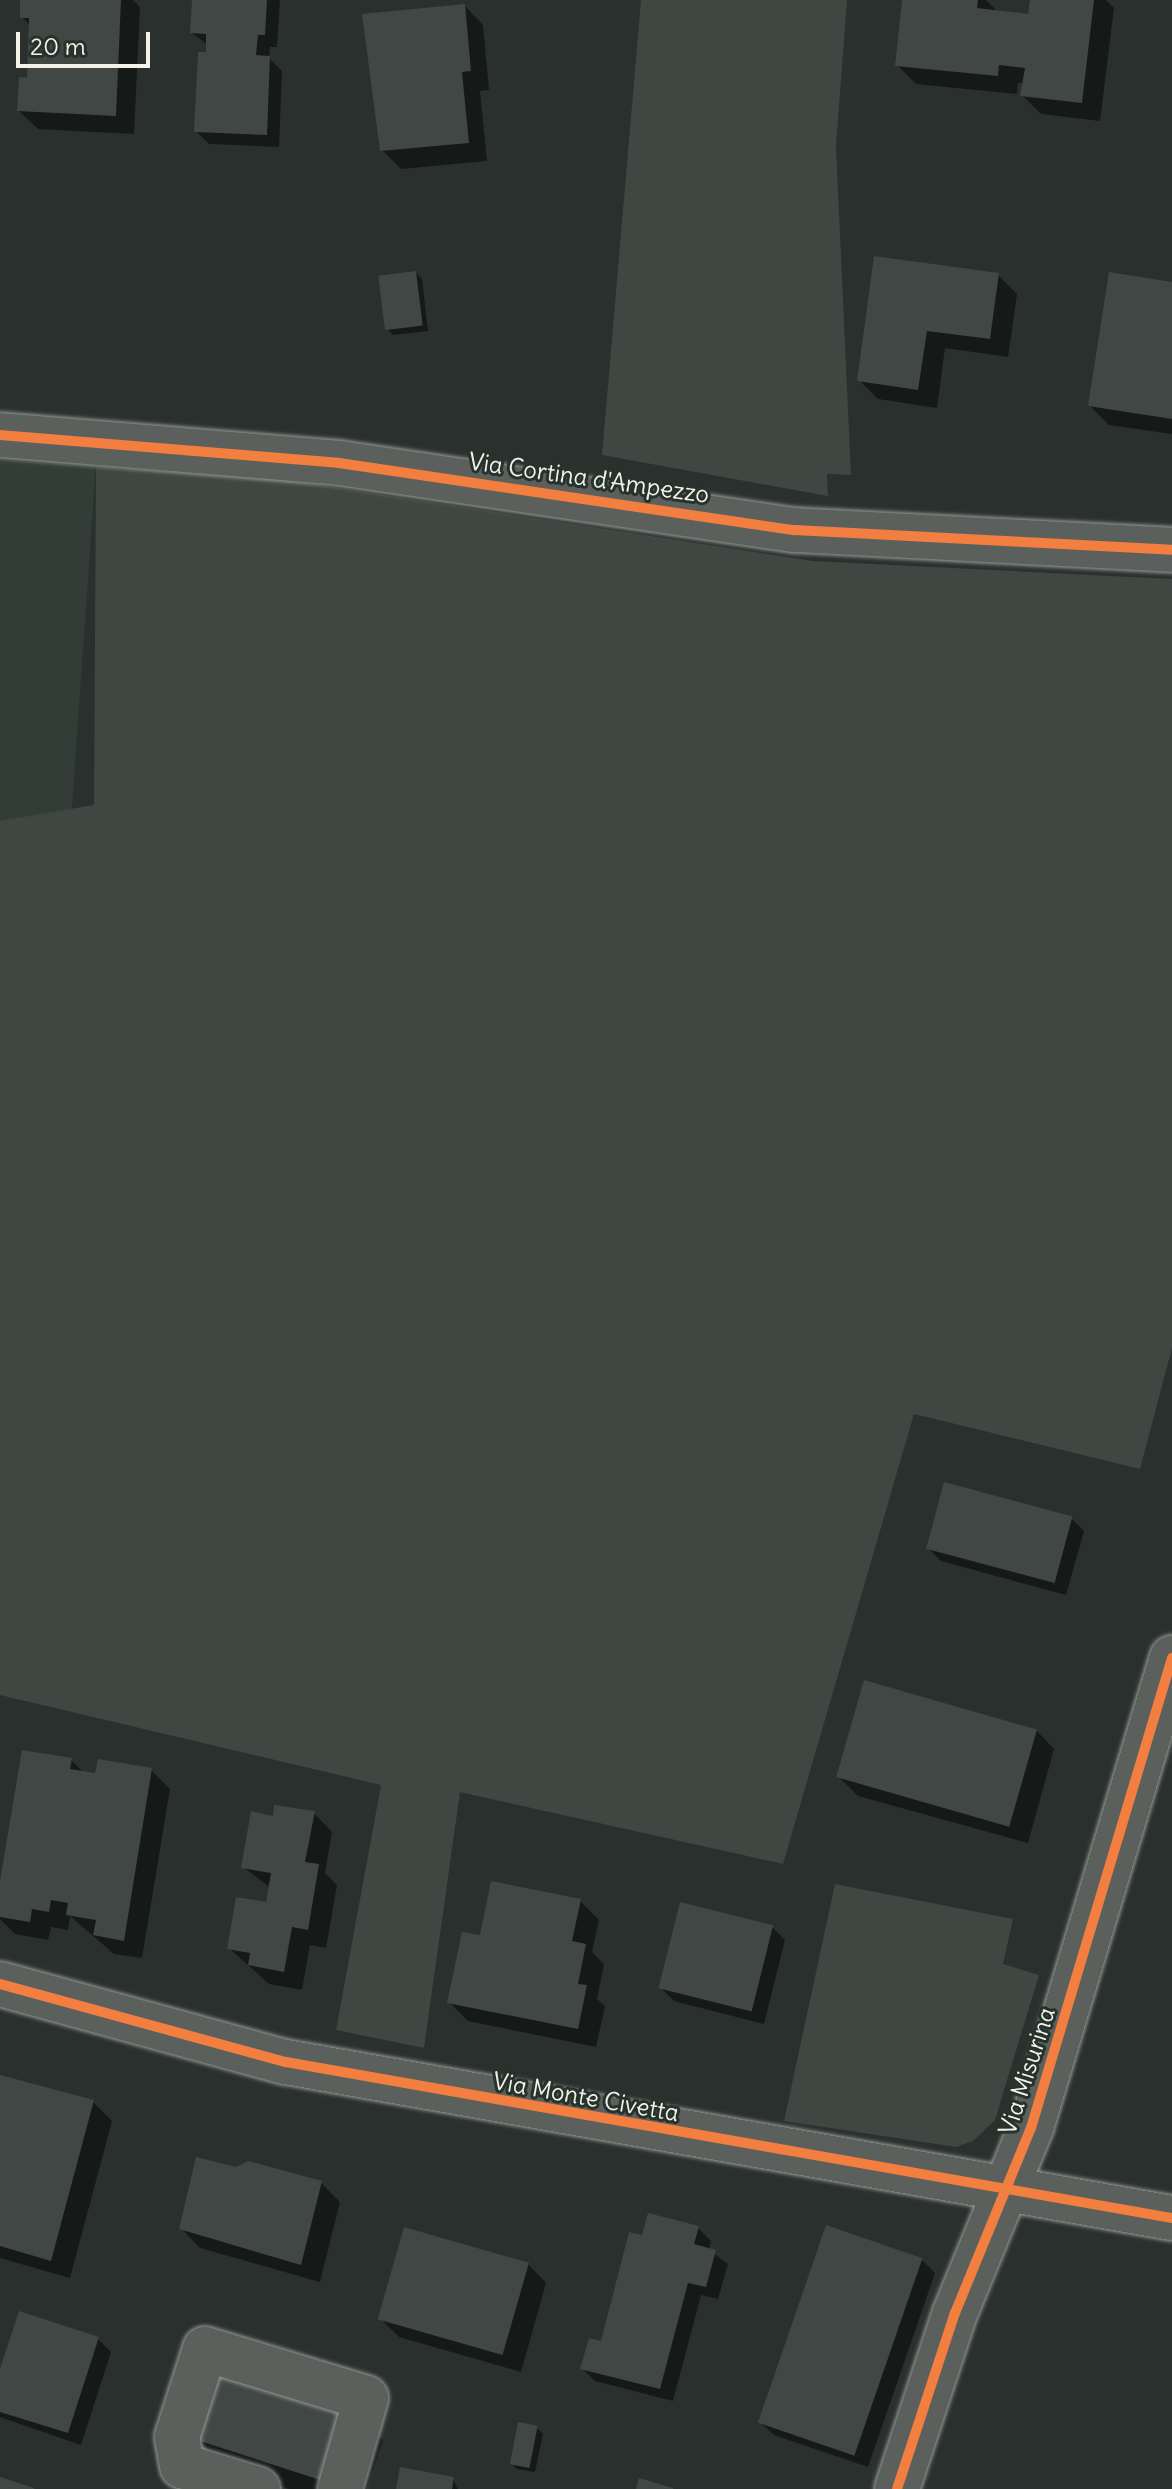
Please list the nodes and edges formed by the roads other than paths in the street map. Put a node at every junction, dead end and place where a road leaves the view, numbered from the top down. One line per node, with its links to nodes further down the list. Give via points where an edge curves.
1 (0, 435): 2 (street, Via Cortina d'Ampezzo, via 339,463 795,530)
2 (1172, 550)
3 (1172, 1658): 5 (street, Via Misurina, via 1085,1956)
4 (0, 1984): 5 (street, Via Monte Civetta, via 286,2062 668,2132)
5 (1008, 2185): 6 (street, Via Monte Civetta); 9 (street, Via Misurina, via 955,2313)
6 (1172, 2218)
7 (258, 2489): 8 (street, via 182,2466 177,2437 205,2349 366,2398)
8 (340, 2489)
9 (897, 2489)

